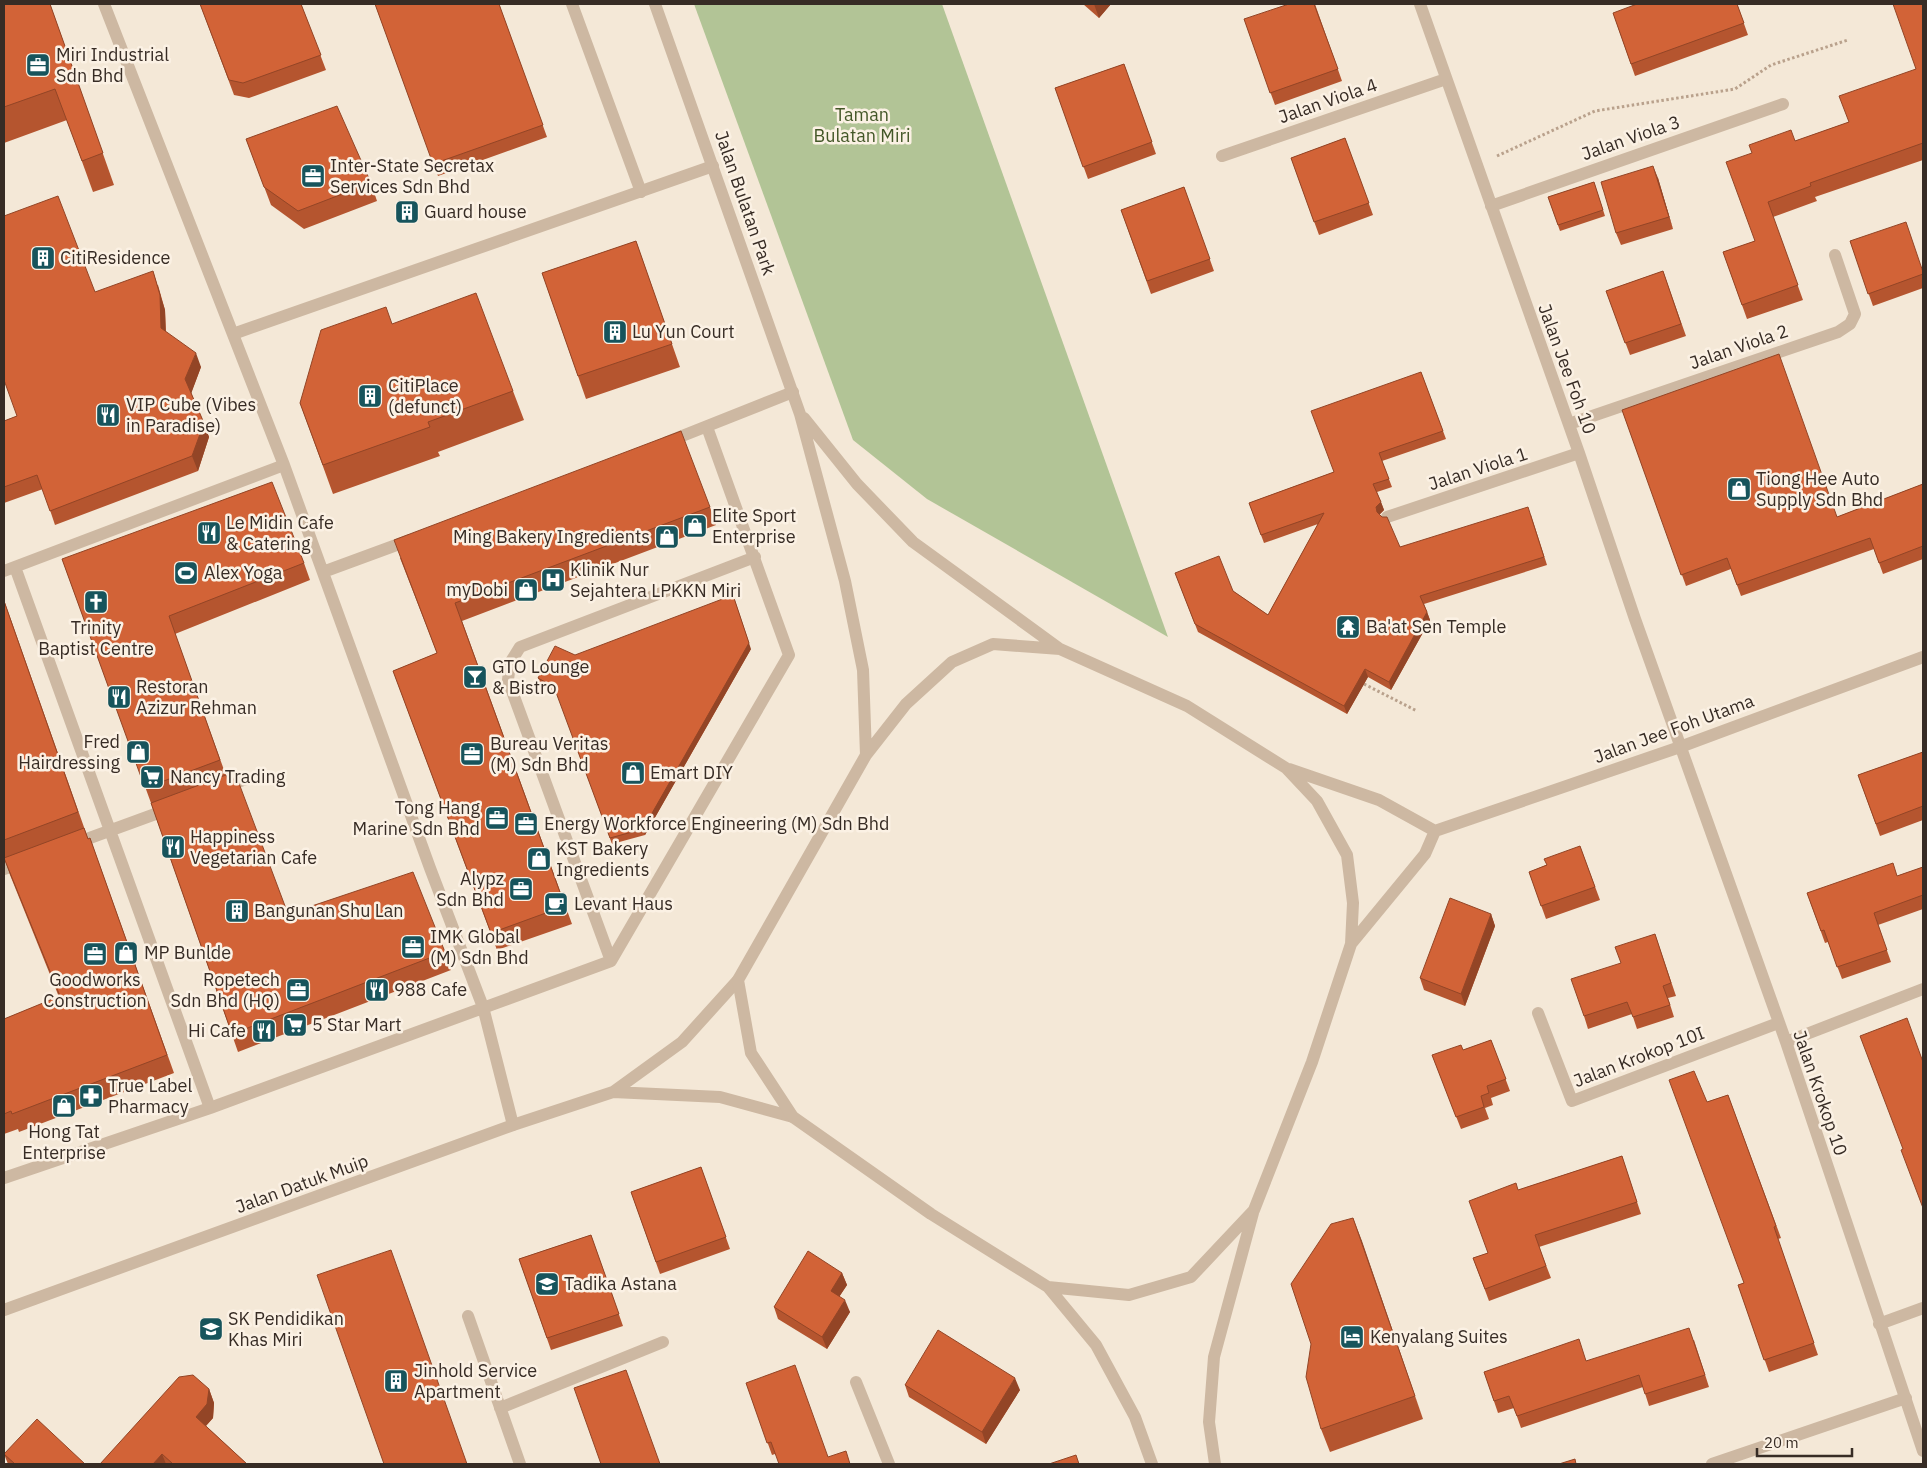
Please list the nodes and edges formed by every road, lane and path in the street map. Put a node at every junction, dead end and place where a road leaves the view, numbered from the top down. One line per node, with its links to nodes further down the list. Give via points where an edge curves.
1 (104, 4): 14 (street)
2 (572, 4): 11 (street)
3 (655, 4): 10 (street, Jalan Bulatan Park)
4 (1420, 4): 6 (street, Jalan Jee Foh 10)
5 (1848, 40): 9 (path, via 1771,65 1735,89 1596,111 1523,146)
6 (1446, 79): 8 (street, Jalan Viola 4); 9 (street, Jalan Jee Foh 10)
7 (1783, 104): 12 (street, Jalan Viola 3)
8 (1222, 156)
9 (1475, 164): 12 (street, Jalan Jee Foh 10)
10 (713, 166): 11 (street); 15 (street, Jalan Bulatan Park)
11 (641, 192): 14 (street)
12 (1491, 206): 17 (street, Jalan Jee Foh 10)
13 (1835, 255): 17 (street, Jalan Viola 2, via 1855,314 1850,324 1838,332)
14 (233, 334): 21 (street)
15 (792, 392): 16 (street, Jalan Bulatan Park); 18 (street)
16 (800, 414): 27 (street, via 857,484 913,542); 32 (street, via 845,581 863,670)
17 (1569, 424): 20 (street, Jalan Jee Foh 10)
18 (707, 427): 19 (street); 24 (street)
19 (652, 448)
20 (1579, 454): 22 (street, Jalan Viola 1); 31 (street, Jalan Jee Foh 10)
21 (284, 466): 25 (street); 26 (street)
22 (1387, 517)
23 (424, 534): 26 (street)
24 (755, 557): 43 (street, via 789,654); 43 (street, via 520,647 510,664 508,680)
25 (9, 569): 37 (street)
26 (323, 572): 46 (street)
27 (1060, 649): 32 (street, via 993,644 952,662 906,704); 33 (street, via 1186,706)
28 (1923, 657): 31 (street, Jalan Jee Foh Utama)
29 (1364, 684): 30 (path)
30 (1417, 711)
31 (1680, 746): 38 (street, Jalan Jee Foh Utama); 48 (street, Jalan Krokop 10)
32 (866, 755): 44 (street)
33 (1286, 768): 38 (street, via 1379,800); 42 (street, via 1317,801 1346,856 1353,903)
34 (246, 779): 35 (street)
35 (210, 793)
36 (183, 804): 37 (street)
37 (110, 831): 39 (street); 51 (street)
38 (1435, 831): 42 (street, via 1425,854)
39 (66, 847)
40 (39, 856): 41 (street)
41 (4, 869)
42 (1351, 944): 55 (street, via 1312,1062)
43 (611, 961): 46 (street)
44 (738, 980): 50 (street, via 682,1042); 52 (street, via 751,1053)
45 (1923, 989): 49 (street)
46 (484, 1007): 51 (street); 53 (street)
47 (1538, 1013): 48 (street, Jalan Krokop 10I, via 1572,1101)
48 (1778, 1023): 49 (street, Jalan Krokop 10)
49 (1786, 1042): 60 (street, Jalan Krokop 10)
50 (613, 1092): 52 (street, via 720,1097); 53 (street, Jalan Datuk Muip)
51 (210, 1108): 54 (street)
52 (792, 1117): 56 (street, via 932,1214)
53 (513, 1125): 58 (street, Jalan Datuk Muip)
54 (4, 1176)
55 (1254, 1210): 56 (street, via 1191,1277 1129,1295); 69 (street, via 1214,1357 1209,1422)
56 (1048, 1287): 68 (street, via 1096,1345 1135,1417)
57 (1923, 1308): 60 (street)
58 (4, 1310)
59 (468, 1316): 64 (street)
60 (1879, 1324): 63 (street, Jalan Krokop 10)
61 (663, 1342): 64 (street)
62 (856, 1382): 67 (street)
63 (1906, 1398): 65 (street, Jalan Krokop 10); 70 (street)
64 (500, 1408): 66 (street)
65 (1923, 1451)
66 (520, 1464)
67 (889, 1464)
68 (1152, 1464)
69 (1215, 1464)
70 (1712, 1464)

